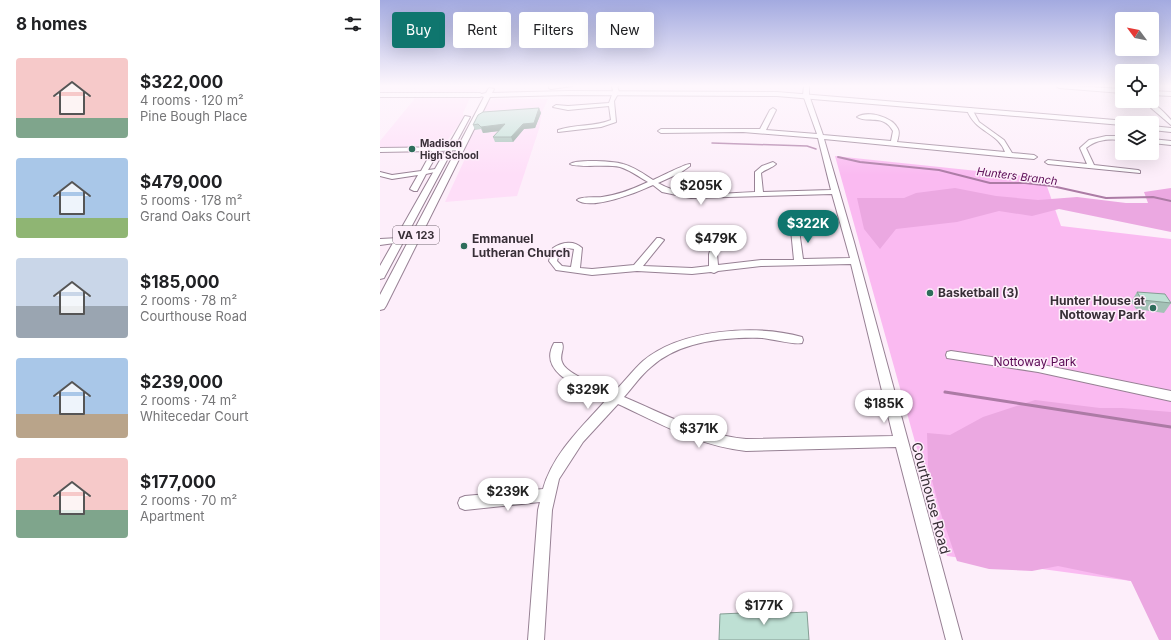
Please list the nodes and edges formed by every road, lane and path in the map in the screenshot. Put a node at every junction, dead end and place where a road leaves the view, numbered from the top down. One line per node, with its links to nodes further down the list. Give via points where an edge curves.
1 (471, 116): 26 (main road, VA 123)
2 (475, 116): 27 (main road, VA 123)
3 (614, 116): 18 (street, via 615,120 609,123)
4 (770, 116): 20 (street)
5 (813, 116): 21 (street, Courthouse Road)
6 (973, 116): 30 (street, via 975,122 1006,144)
7 (1020, 116): 13 (main road)
8 (1034, 116): 11 (main road)
9 (1164, 116): 12 (street)
10 (860, 117): 24 (street, via 878,118 891,124 896,131)
11 (1115, 122)
12 (1171, 123)
13 (1115, 125)
14 (1159, 126): 15 (main road)
15 (1171, 127)
16 (1159, 129): 17 (main road)
17 (1171, 130)
18 (560, 131)
19 (661, 131): 20 (street)
20 (762, 131): 21 (street)
21 (820, 136): 24 (street); 44 (street, Courthouse Road)
22 (1115, 137): 36 (street, via 1103,136 1083,148)
23 (1159, 142): 25 (street)
24 (894, 143): 30 (street)
25 (1171, 143)
26 (448, 149): 27 (street); 29 (street); 37 (main road, VA 123)
27 (459, 149): 57 (main road, VA 123)
28 (380, 150): 29 (street)
29 (436, 150): 39 (street)
30 (1010, 155): 31 (street)
31 (1034, 157)
32 (1048, 162): 36 (street)
33 (573, 164): 41 (street, via 595,162 620,165)
34 (773, 164): 43 (street, via 758,172)
35 (688, 165): 41 (street, via 678,172)
36 (1092, 167): 38 (street)
37 (436, 172): 39 (street); 47 (main road, VA 123)
38 (1138, 172)
39 (424, 173): 40 (street, via 392,178); 42 (street)
40 (382, 176)
41 (652, 182): 43 (street, via 665,190 687,196); 45 (street, via 605,200)
42 (414, 189)
43 (759, 194): 44 (street)
44 (837, 196): 52 (street, Courthouse Road)
45 (581, 200)
46 (796, 230): 51 (street)
47 (399, 240): 49 (street); 56 (main road, VA 123)
48 (660, 240): 53 (street)
49 (380, 242)
50 (715, 247): 55 (street)
51 (799, 261): 52 (street); 55 (street, via 756,263)
52 (854, 261): 63 (street, Courthouse Road)
53 (637, 268): 54 (street, via 600,273); 55 (street, via 675,272)
54 (575, 269)
55 (714, 270)
56 (380, 276)
57 (380, 305)
58 (798, 340): 62 (street, via 769,334 707,338 685,343 647,364)
59 (558, 346): 62 (street, via 555,359 560,370)
60 (950, 355): 61 (street, via 1038,368)
61 (1171, 396)
62 (616, 398): 63 (street, via 697,435 726,444); 64 (street, via 570,451 554,478)
63 (900, 441): 67 (street, Courthouse Road)
64 (548, 495): 65 (street); 66 (street)
65 (466, 503)
66 (536, 640)
67 (954, 640)

